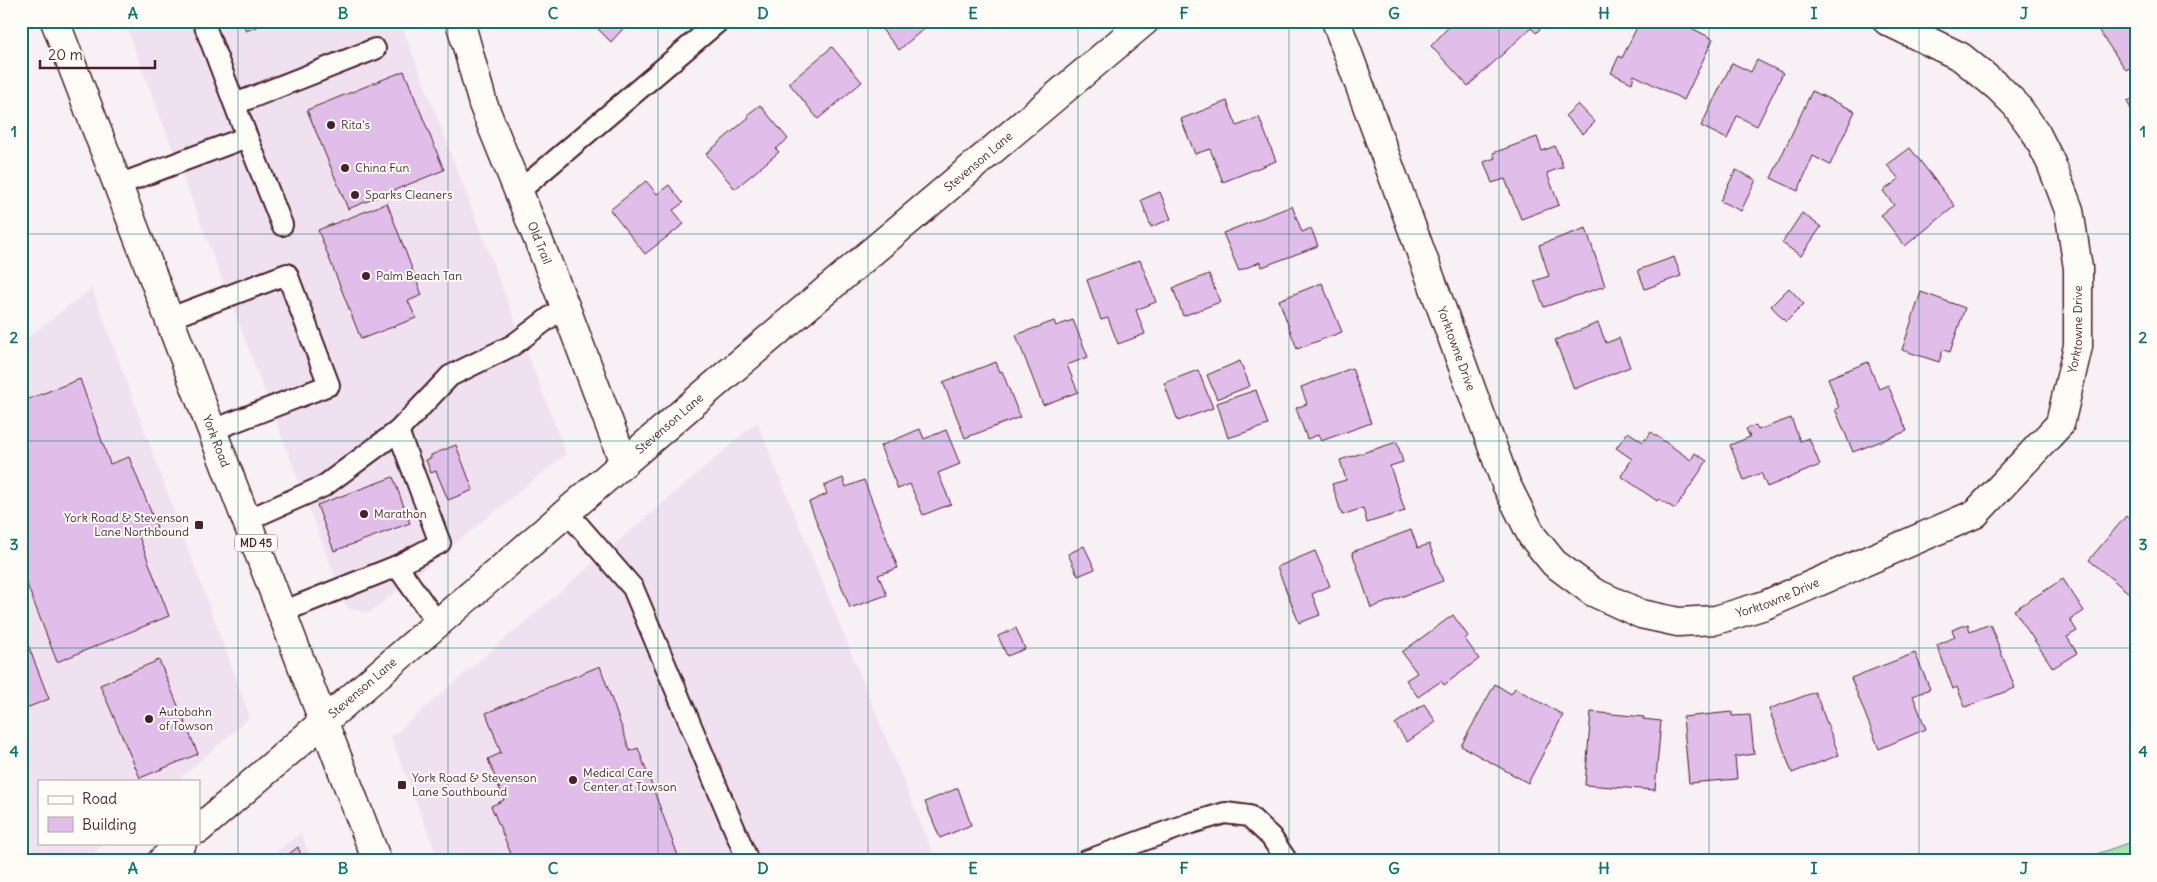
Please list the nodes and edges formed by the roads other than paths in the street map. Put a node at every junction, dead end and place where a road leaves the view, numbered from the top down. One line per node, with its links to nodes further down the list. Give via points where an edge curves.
1 (55, 21): 11 (street, York Road / MD 45)
2 (203, 21): 9 (lane)
3 (460, 21): 12 (street, Old Trail, via 482,104)
4 (719, 21): 12 (lane)
5 (1145, 21): 18 (street, Stevenson Lane)
6 (1336, 21): 7 (street, Yorktowne Drive, via 1506,484 1532,536 1554,563 1593,592 1641,614 1678,622 1716,620 1764,605 1975,514 2060,424 2078,346 2078,268 2069,210 2051,163 2036,133 1999,88 1961,58)
7 (1887, 21)
8 (375, 49): 9 (lane)
9 (235, 104): 10 (lane)
10 (247, 137): 11 (lane); 13 (lane)
11 (118, 185): 15 (street, York Road / MD 45)
12 (518, 192): 14 (street, Old Trail)
13 (282, 224)
14 (565, 306): 17 (lane, via 513,345 450,376); 18 (street, Old Trail)
15 (170, 318): 16 (street, York Road / MD 45); 16 (lane, via 287,274 329,385)
16 (213, 430): 20 (street, York Road / MD 45)
17 (398, 432): 20 (lane, via 324,486); 21 (lane, via 440,543)
18 (624, 463): 19 (street, Stevenson Lane)
19 (567, 512): 23 (street, Stevenson Lane); 29 (lane, via 633,588)
20 (247, 520): 22 (street, York Road / MD 45)
21 (397, 566): 22 (lane); 23 (lane)
22 (282, 612): 24 (street, York Road / MD 45)
23 (438, 624): 24 (street, Stevenson Lane)
24 (325, 722): 25 (street, Stevenson Lane); 28 (street, York Road / MD 45)
25 (200, 828)
26 (181, 844): 27 (street)
27 (162, 861)
28 (377, 861)
29 (748, 861)
30 (1086, 861): 31 (lane, via 1225,813 1249,816 1271,837)
31 (1287, 861)

